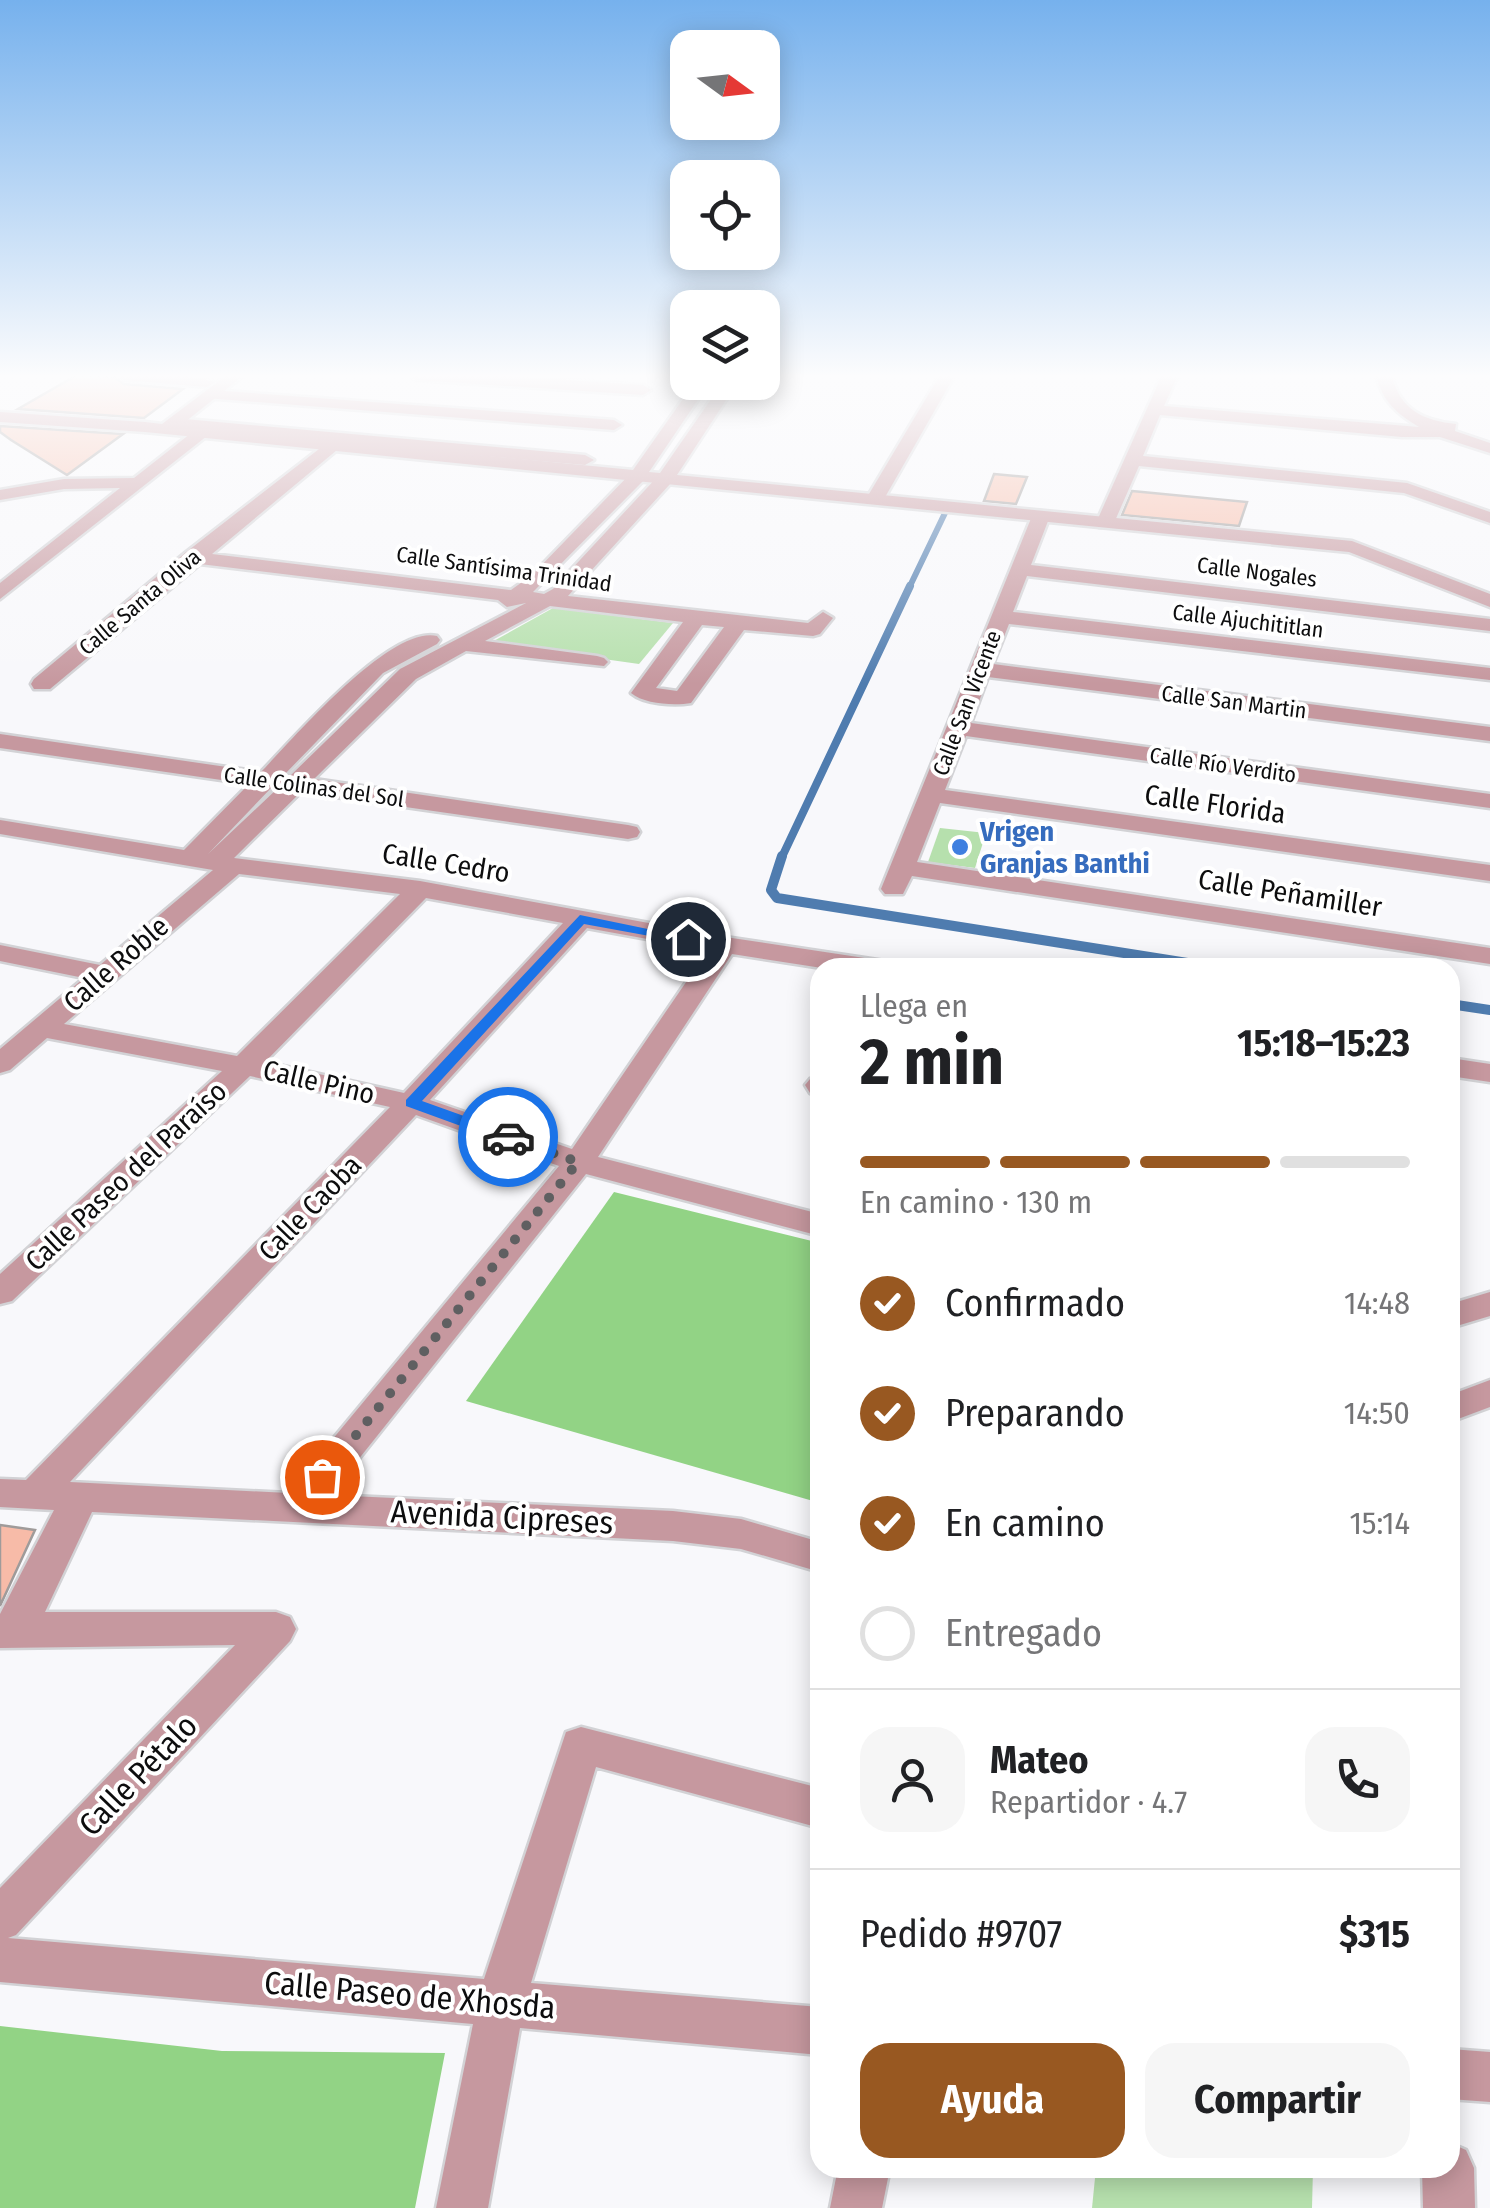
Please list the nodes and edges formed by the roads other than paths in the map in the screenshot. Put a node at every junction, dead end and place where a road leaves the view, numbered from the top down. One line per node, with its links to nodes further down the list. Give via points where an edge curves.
1 (144, 478): 9 (street)
2 (291, 478): 15 (street, Calle Santa Oliva)
3 (636, 478): 18 (street)
4 (656, 478): 8 (street)
5 (887, 478): 11 (street)
6 (1124, 478): 14 (street)
7 (1309, 478): 13 (street, via 1407,488)
8 (665, 479): 11 (street); 21 (street)
9 (138, 483): 10 (street, via 64,484); 19 (street)
10 (0, 495)
11 (875, 499): 12 (street)
12 (1040, 516): 14 (street); 17 (street, Calle San Vicente)
13 (1490, 518)
14 (1105, 523): 22 (street, via 1352,546)
15 (212, 542): 16 (street, Calle Santa Oliva); 18 (street, Calle Santísima Trinidad)
16 (192, 557): 20 (street, Calle Santísima Trinidad); 31 (street, Calle Santa Oliva)
17 (1018, 570): 23 (street, Calle San Vicente); 26 (street, Calle Nogales)
18 (539, 579): 20 (street); 21 (street, Calle Santísima Trinidad)
19 (0, 592)
20 (520, 594): 21 (street, Calle Santísima Trinidad); 35 (street, via 376,668)
21 (553, 598): 24 (street, Calle Santísima Trinidad); 25 (street, Calle Santísima Trinidad, via 816,624); 27 (street)
22 (1490, 601)
23 (1000, 617): 29 (street, Calle San Vicente); 30 (street, Calle Ajuchititlan)
24 (696, 619): 25 (street, Calle Santísima Trinidad); 25 (street, via 642,693 683,698)
25 (738, 623)
26 (1490, 625)
27 (458, 644): 28 (street); 36 (street, via 408,674)
28 (597, 662)
29 (979, 669): 32 (street, Calle San Vicente); 33 (street, Calle San Martin)
30 (1490, 674)
31 (42, 684)
32 (957, 728): 37 (street, Calle San Vicente); 38 (street, Calle Río Verdito)
33 (1490, 734)
34 (0, 740): 35 (street, Calle Colinas del Sol)
35 (265, 780): 36 (street, Calle Colinas del Sol); 41 (street)
36 (296, 784): 40 (street, Calle Colinas del Sol); 41 (street)
37 (932, 794): 42 (street, Calle Florida); 43 (street, Calle San Vicente)
38 (1490, 801)
39 (0, 827): 41 (street, Calle Cedro)
40 (628, 832)
41 (213, 862): 44 (street, Calle Cedro); 50 (street, Calle Roble)
42 (1490, 874)
43 (899, 878): 48 (street, Calle Peñamiller)
44 (420, 889): 45 (street, Calle Cedro); 53 (street, Calle Paseo del Paraíso)
45 (580, 919): 46 (street, Calle Cedro); 56 (street, Calle Caoba)
46 (724, 945): 49 (street, Calle Cedro); 57 (street)
47 (0, 953): 50 (street)
48 (1490, 956)
49 (813, 958)
50 (102, 974): 51 (street, Calle Roble)
51 (43, 1028): 52 (street, Calle Roble); 53 (street, Calle Pino)
52 (0, 1064)
53 (244, 1066): 56 (street, Calle Pino); 59 (street, Calle Paseo del Paraíso)
54 (1460, 1068): 55 (street)
55 (1490, 1073)
56 (411, 1103): 57 (street, Calle Pino); 64 (street, Calle Caoba)
57 (578, 1162): 58 (street, Calle Pino); 66 (street)
58 (810, 1222)
59 (0, 1293)
60 (1490, 1304): 61 (street)
61 (1460, 1313)
62 (1490, 1393): 63 (street)
63 (1460, 1405)
64 (18, 1494): 65 (street, Avenida Cipreses)
65 (80, 1496): 66 (street, Avenida Cipreses); 68 (street)
66 (299, 1506): 67 (street, Avenida Cipreses, via 673,1526 742,1534)
67 (810, 1554)
68 (8, 1629): 70 (street, Calle Pétalo, via 276,1630)
69 (810, 1805): 72 (street, via 581,1745)
70 (0, 1920)
71 (0, 1960): 72 (street, Calle Paseo de Xhosda)
72 (501, 2002): 73 (street, Calle Paseo de Xhosda); 78 (street)
73 (810, 2030)
74 (1460, 2075): 75 (street)
75 (1490, 2077)
76 (862, 2178): 79 (street)
77 (1448, 2178): 80 (street)
78 (462, 2208)
79 (856, 2208)
80 (1449, 2208)

